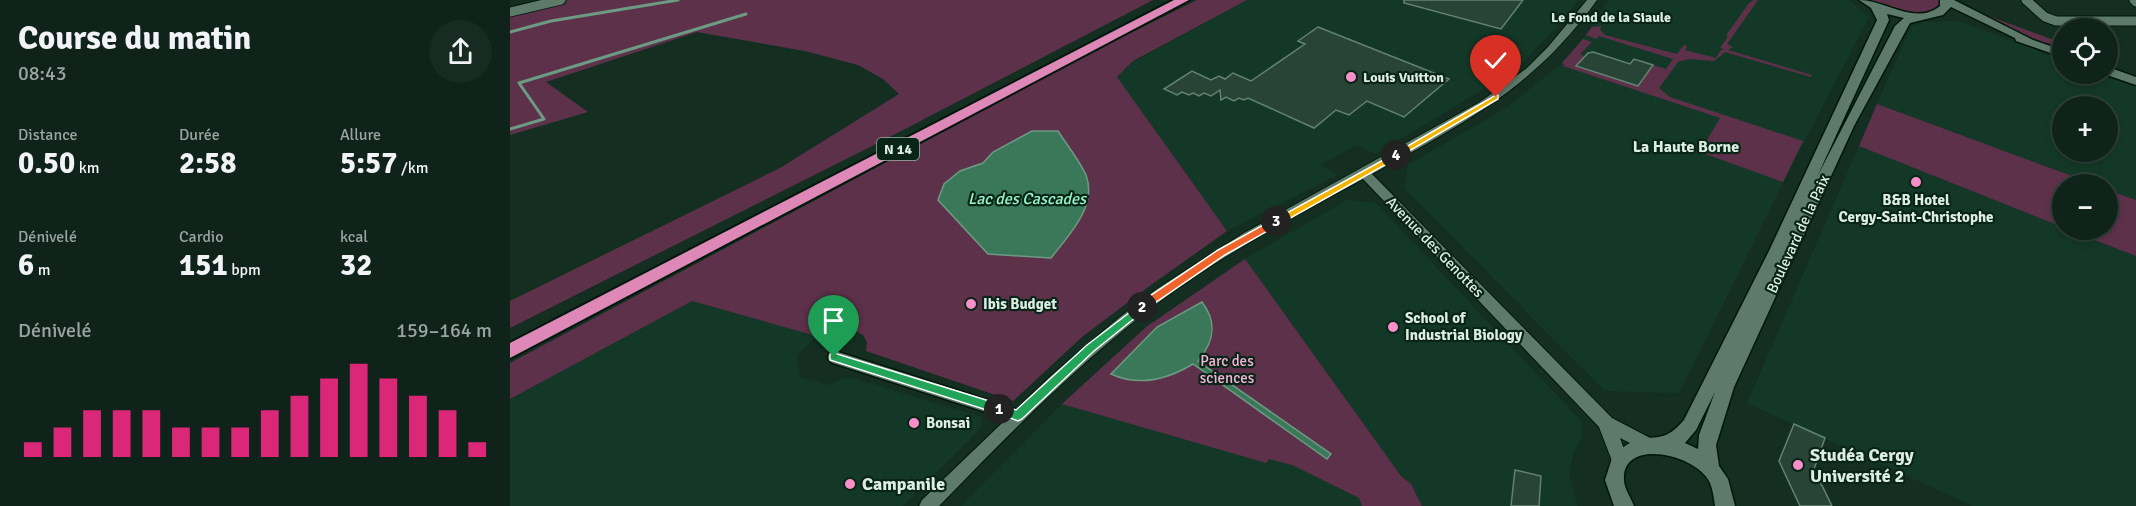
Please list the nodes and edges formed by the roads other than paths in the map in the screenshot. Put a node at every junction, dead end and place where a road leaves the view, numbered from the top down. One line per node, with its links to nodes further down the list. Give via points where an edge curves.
1 (561, 0): 8 (street)
2 (1170, 0): 17 (highway, N 14)
3 (1184, 0): 18 (highway, N 14)
4 (1592, 0): 16 (street, via 1564,39 1530,73)
5 (1945, 0): 9 (main road, via 1946,7); 12 (main road)
6 (2026, 0): 11 (street, via 2045,17 2056,21)
7 (1870, 3): 10 (main road, via 1897,14); 22 (main road, Boulevard de la Paix, via 1883,20 1776,251 1690,425 1681,436)
8 (510, 12)
9 (1941, 12): 10 (main road); 12 (main road)
10 (1921, 16): 24 (main road, Boulevard de la Paix, via 1900,26 1725,387 1722,404 1706,439)
11 (2136, 21)
12 (2028, 41): 13 (main road)
13 (2052, 50)
14 (2118, 75): 15 (main road)
15 (2136, 81)
16 (1364, 173): 20 (street, via 1221,252 1163,291 1090,348); 21 (street, Avenue des Genottes)
17 (510, 339)
18 (510, 351)
19 (834, 357): 20 (street)
20 (1018, 416): 25 (street)
21 (1606, 423): 22 (street, Avenue des Genottes); 23 (street, Avenue des Genottes)
22 (1656, 445): 23 (main road, via 1629,452); 24 (main road, via 1689,453)
23 (1620, 461): 26 (main road, via 1616,485)
24 (1710, 469): 27 (main road, via 1723,489)
25 (928, 506)
26 (1624, 506)
27 (1725, 506)

